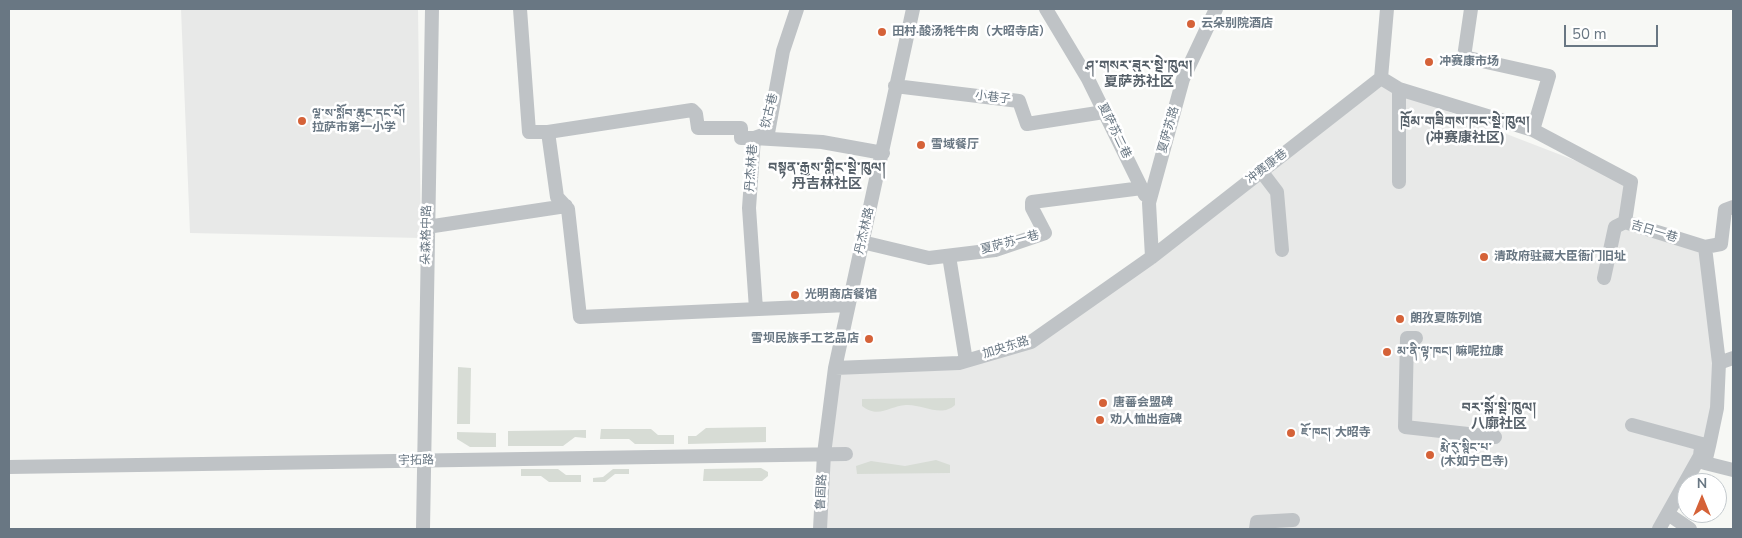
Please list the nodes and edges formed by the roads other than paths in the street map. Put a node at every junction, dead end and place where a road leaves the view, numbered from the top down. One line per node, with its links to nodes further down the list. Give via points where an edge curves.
1 (432, 9): 24 (street, 朵森格中路)
2 (520, 9): 14 (street, 丹杰林巷, via 529,132)
3 (797, 9): 15 (street, 钦古巷, via 783,51 768,133)
4 (914, 9): 10 (street, 丹杰林路)
5 (1046, 9): 12 (street, 夏萨苏二巷)
6 (1216, 9): 20 (street, 夏萨苏路, via 1184,79)
7 (1387, 9): 9 (street)
8 (1471, 9): 13 (street, via 1464,57 1549,76)
9 (1381, 78): 11 (street, 吉日一巷); 17 (street, 冲赛康巷)
10 (895, 86): 12 (street, 小巷子, via 1019,101 1027,124); 16 (street, 丹杰林路)
11 (1399, 89): 13 (street, 吉日一巷); 18 (street)
12 (1104, 112): 19 (street, 夏萨苏二巷)
13 (1533, 130): 23 (street, 吉日一巷, via 1631,182)
14 (548, 132): 15 (street, 丹杰林巷, via 692,110 696,114 698,128 741,128 741,138); 21 (street, via 557,197)
15 (754, 138): 16 (street, 钦古巷, via 822,142); 32 (street, 丹杰林巷, via 749,208)
16 (883, 153): 25 (street, 丹杰林路)
17 (1261, 171): 27 (street, via 1277,192); 29 (street, 冲赛康巷)
18 (1399, 182)
19 (1142, 188): 20 (street, 夏萨苏二巷); 28 (street, 夏萨苏一巷, via 1032,202 1045,233 995,250)
20 (1149, 203): 29 (street, 夏萨苏路)
21 (566, 206): 24 (street); 32 (street, via 580,316)
22 (1733, 207): 26 (street, via 1725,210 1720,244)
23 (1625, 222): 26 (street, 吉日一巷); 30 (street, via 1614,227)
24 (427, 227): 43 (street, 朵森格中路)
25 (862, 242): 28 (street, 夏萨苏一巷, via 930,258); 31 (street, 丹杰林路)
26 (1705, 248): 36 (street)
27 (1282, 250)
28 (949, 256): 35 (street)
29 (1152, 257): 35 (street, 加央东路, via 1032,342)
30 (1604, 278)
31 (848, 305): 32 (street); 37 (street, 丹杰林路)
32 (756, 309)
33 (1416, 338): 39 (street, via 1407,338 1405,427)
34 (1733, 358): 36 (street)
35 (966, 361): 37 (street, 加央东路)
36 (1719, 363): 40 (street, via 1717,408)
37 (835, 368): 41 (street, 丹杰林路)
38 (1632, 425): 40 (street)
39 (1495, 437)
40 (1705, 446): 44 (street); 54 (street)
41 (824, 454): 42 (street, 宇拓路); 43 (street, 宇拓路); 52 (street, 鲁固路)
42 (846, 454)
43 (423, 461): 45 (street, 宇拓路); 51 (street, 朵森格中路)
44 (1705, 463): 46 (street); 47 (street)
45 (9, 467)
46 (1733, 470)
47 (1698, 473)
48 (1677, 505): 49 (street)
49 (1670, 516): 54 (street); 55 (street)
50 (1293, 520): 53 (street, via 1257,522)
51 (422, 529)
52 (820, 529)
53 (1256, 529)
54 (1660, 529)
55 (1692, 529)

